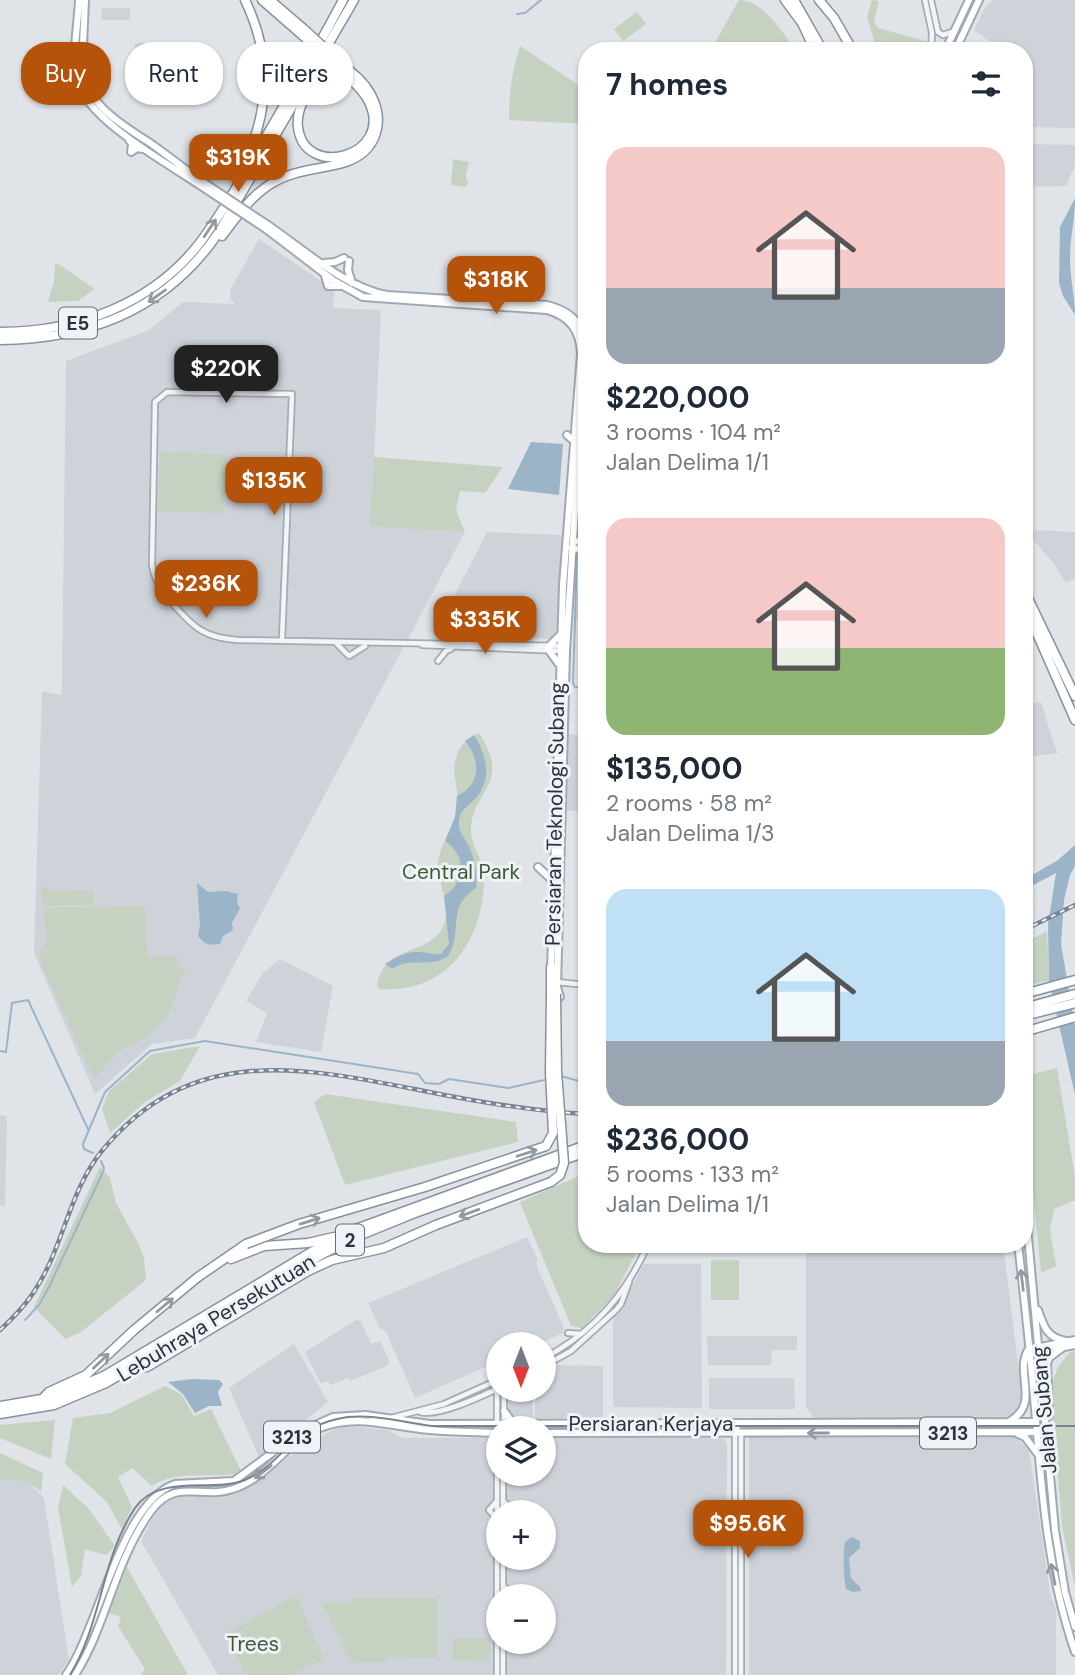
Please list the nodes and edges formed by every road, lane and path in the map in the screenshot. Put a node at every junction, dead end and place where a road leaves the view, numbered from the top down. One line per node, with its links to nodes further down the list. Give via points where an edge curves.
1 (84, 0): 30 (main road, via 76,70 80,89 93,109); 32 (main road, via 82,68 94,99)
2 (244, 0): 33 (highway, via 262,52 264,99 255,141)
3 (262, 0): 16 (highway)
4 (270, 0): 16 (highway)
5 (343, 0): 33 (highway, E5)
6 (354, 0): 19 (highway, E5)
7 (785, 0): 20 (highway)
8 (794, 0): 21 (highway)
9 (819, 0): 15 (highway)
10 (829, 0): 15 (highway)
11 (925, 0): 23 (street)
12 (931, 0): 17 (street, via 938,32)
13 (969, 0): 17 (main road)
14 (979, 0): 25 (main road)
15 (831, 15): 22 (highway)
16 (303, 32): 18 (highway, bridge)
17 (952, 32): 24 (main road)
18 (314, 42)
19 (330, 42)
20 (811, 42)
21 (818, 42)
22 (848, 42)
23 (932, 42)
24 (948, 42)
25 (959, 42)
26 (353, 75): 35 (highway, via 363,82 380,120 365,152 269,185)
27 (353, 80): 29 (highway, via 363,92 373,121 371,134 349,155 323,156 302,139 298,127)
28 (294, 105): 35 (highway, E5)
29 (301, 105)
30 (123, 133): 31 (main road); 31 (main road, via 132,144 131,152)
31 (148, 150): 32 (main road)
32 (196, 180): 34 (main road, bridge)
33 (230, 196): 39 (highway, E5, one-way to 33, via 47,330 122,306 178,265 200,242)
34 (267, 227): 36 (main road, Persiaran Teknologi Subang); 40 (main road, Persiaran Teknologi Subang, via 322,271 328,286 343,286 373,299 547,310 572,324)
35 (207, 250): 41 (highway, E5, one-way to 41, via 150,302 121,316 62,335)
36 (324, 263): 37 (main road, Persiaran Teknologi Subang); 37 (main road, via 346,259)
37 (352, 284): 38 (main road, Persiaran Teknologi Subang, via 387,295 559,308)
38 (578, 326)
39 (0, 332)
40 (578, 337)
41 (0, 340)
42 (578, 426): 44 (main road, via 566,431)
43 (578, 438): 44 (main road, Persiaran Teknologi Subang)
44 (577, 442): 45 (main road, Persiaran Teknologi Subang); 46 (main road, Persiaran Teknologi Subang)
45 (573, 526): 47 (main road); 50 (main road, Persiaran Teknologi Subang)
46 (567, 531): 50 (main road, Persiaran Teknologi Subang); 50 (main road)
47 (578, 537)
48 (578, 547): 50 (main road)
49 (578, 547): 50 (main road)
50 (570, 549): 54 (main road, Persiaran Teknologi Subang); 63 (main road, Persiaran Teknologi Subang)
51 (1033, 609): 67 (highway)
52 (283, 624): 55 (street); 55 (street, via 292,394 167,392 155,402 155,579 201,632 226,639); 56 (street)
53 (1033, 624): 68 (highway)
54 (561, 634): 62 (main road); 63 (main road, Persiaran Teknologi Subang)
55 (282, 640): 56 (street)
56 (297, 641): 57 (street)
57 (336, 643): 58 (street); 58 (street, via 349,656)
58 (373, 644): 59 (street)
59 (418, 644): 60 (street); 62 (street)
60 (426, 646): 61 (street); 64 (street)
61 (455, 647): 62 (street); 65 (street)
62 (549, 647): 63 (street); 66 (main road)
63 (563, 648): 66 (main road, Persiaran Teknologi Subang); 69 (main road, Persiaran Teknologi Subang)
64 (433, 655)
65 (438, 661)
66 (559, 665): 69 (main road, Persiaran Teknologi Subang)
67 (1075, 696)
68 (1075, 720)
69 (559, 754): 71 (main road, Persiaran Teknologi Subang); 72 (main road, Persiaran Teknologi Subang)
70 (538, 867): 71 (main road)
71 (554, 881): 72 (main road, Persiaran Teknologi Subang)
72 (555, 939): 73 (main road, Persiaran Teknologi Subang); 77 (main road, Persiaran Teknologi Subang)
73 (551, 967): 77 (highway); 77 (main road, Persiaran Teknologi Subang, via 547,1048 551,1055 560,1047)
74 (1075, 980): 78 (highway)
75 (570, 986): 76 (street); 77 (main road); 77 (street)
76 (578, 986)
77 (556, 990): 94 (highway, one-way to 77, bridge, via 246,1244 299,1224 546,1146 553,1133 550,1072); 107 (highway, one-way to 107, bridge, via 556,1072 564,1157 560,1175 384,1248 308,1270 147,1367)
78 (1033, 990)
79 (1075, 994): 81 (highway)
80 (1075, 1003): 81 (highway)
81 (1045, 1007): 82 (highway); 83 (highway)
82 (1033, 1008)
83 (1033, 1012)
84 (1075, 1017): 85 (highway)
85 (1037, 1028): 86 (highway); 87 (highway)
86 (1033, 1029)
87 (1033, 1031)
88 (578, 1147): 90 (highway, Lebuhraya Persekutuan / 2)
89 (578, 1155): 107 (highway, Lebuhraya Persekutuan / 2, via 356,1237)
90 (341, 1236): 94 (highway, via 264,1246); 110 (highway, Lebuhraya Persekutuan / 2, via 119,1367)
91 (643, 1253): 95 (street)
92 (1019, 1253): 103 (main road, Jalan Subang, one-way to 92)
93 (1030, 1253): 96 (main road, Jalan Subang)
94 (198, 1277): 110 (highway, one-way to 94, via 86,1375)
95 (629, 1281): 97 (street, via 615,1303); 100 (street, via 621,1304)
96 (1034, 1298): 101 (main road, via 1046,1332); 103 (main road, Jalan Subang)
97 (581, 1334): 98 (street); 98 (street)
98 (570, 1337): 100 (street); 104 (street); 105 (street)
99 (1075, 1340): 101 (main road)
100 (584, 1341): 105 (street)
101 (1064, 1345): 102 (main road); 103 (main road); 130 (main road, via 1050,1357 1046,1369)
102 (1075, 1345)
103 (1034, 1347): 115 (main road, Jalan Subang); 120 (main road, via 1024,1357 1025,1405 1020,1414); 124 (main road, Jalan Subang, via 1030,1357)
104 (556, 1351)
105 (571, 1351): 106 (street)
106 (556, 1359)
107 (133, 1368): 116 (highway, Lebuhraya Persekutuan / 2, via 54,1405)
108 (486, 1386): 113 (street)
109 (486, 1393): 113 (street, via 429,1413)
110 (41, 1400): 112 (highway, Lebuhraya Persekutuan / 2)
111 (503, 1402): 114 (street)
112 (0, 1406)
113 (419, 1411): 119 (street)
114 (504, 1411): 117 (street); 118 (main road)
115 (1044, 1412): 124 (main road); 129 (main road, Jalan Subang)
116 (0, 1414)
117 (503, 1416)
118 (507, 1416)
119 (390, 1418): 123 (main road, Persiaran Kerjaya / 3213); 132 (main road, Persiaran Kerjaya / 3213, via 333,1417 300,1432 234,1481 167,1487 153,1498)
120 (1004, 1422): 122 (main road, Persiaran Kerjaya / 3213, via 807,1424 798,1417 790,1424); 124 (main road, 3213)
121 (556, 1423): 122 (main road, Persiaran Kerjaya / 3213)
122 (739, 1424): 128 (street)
123 (486, 1427)
124 (1038, 1427): 125 (main road, 3213); 129 (main road); 131 (main road, Jalan Subang)
125 (1009, 1432): 128 (main road, Persiaran Kerjaya / 3213, one-way to 128); 131 (main road, via 1025,1437)
126 (485, 1433): 132 (main road, Persiaran Kerjaya / 3213, one-way to 132, via 371,1421 337,1422 306,1435 241,1486 219,1492 185,1490 163,1498)
127 (556, 1433): 128 (main road, Persiaran Kerjaya)
128 (738, 1436): 138 (street); 143 (street)
129 (1046, 1437): 130 (main road, Jalan Subang)
130 (1047, 1448): 135 (main road, Jalan Subang, via 1059,1557)
131 (1039, 1457): 136 (main road, Jalan Subang, one-way to 131, via 1051,1560)
132 (128, 1544): 134 (main road, Persiaran Kerjaya / 3213)
133 (497, 1570): 141 (street)
134 (113, 1578): 139 (main road, Persiaran Kerjaya / 3213); 140 (main road, Persiaran Kerjaya / 3213, via 86,1657)
135 (1075, 1627)
136 (1075, 1652)
137 (503, 1654): 142 (street)
138 (734, 1673)
139 (66, 1675)
140 (75, 1675)
141 (497, 1675)
142 (503, 1675)
143 (741, 1675)

